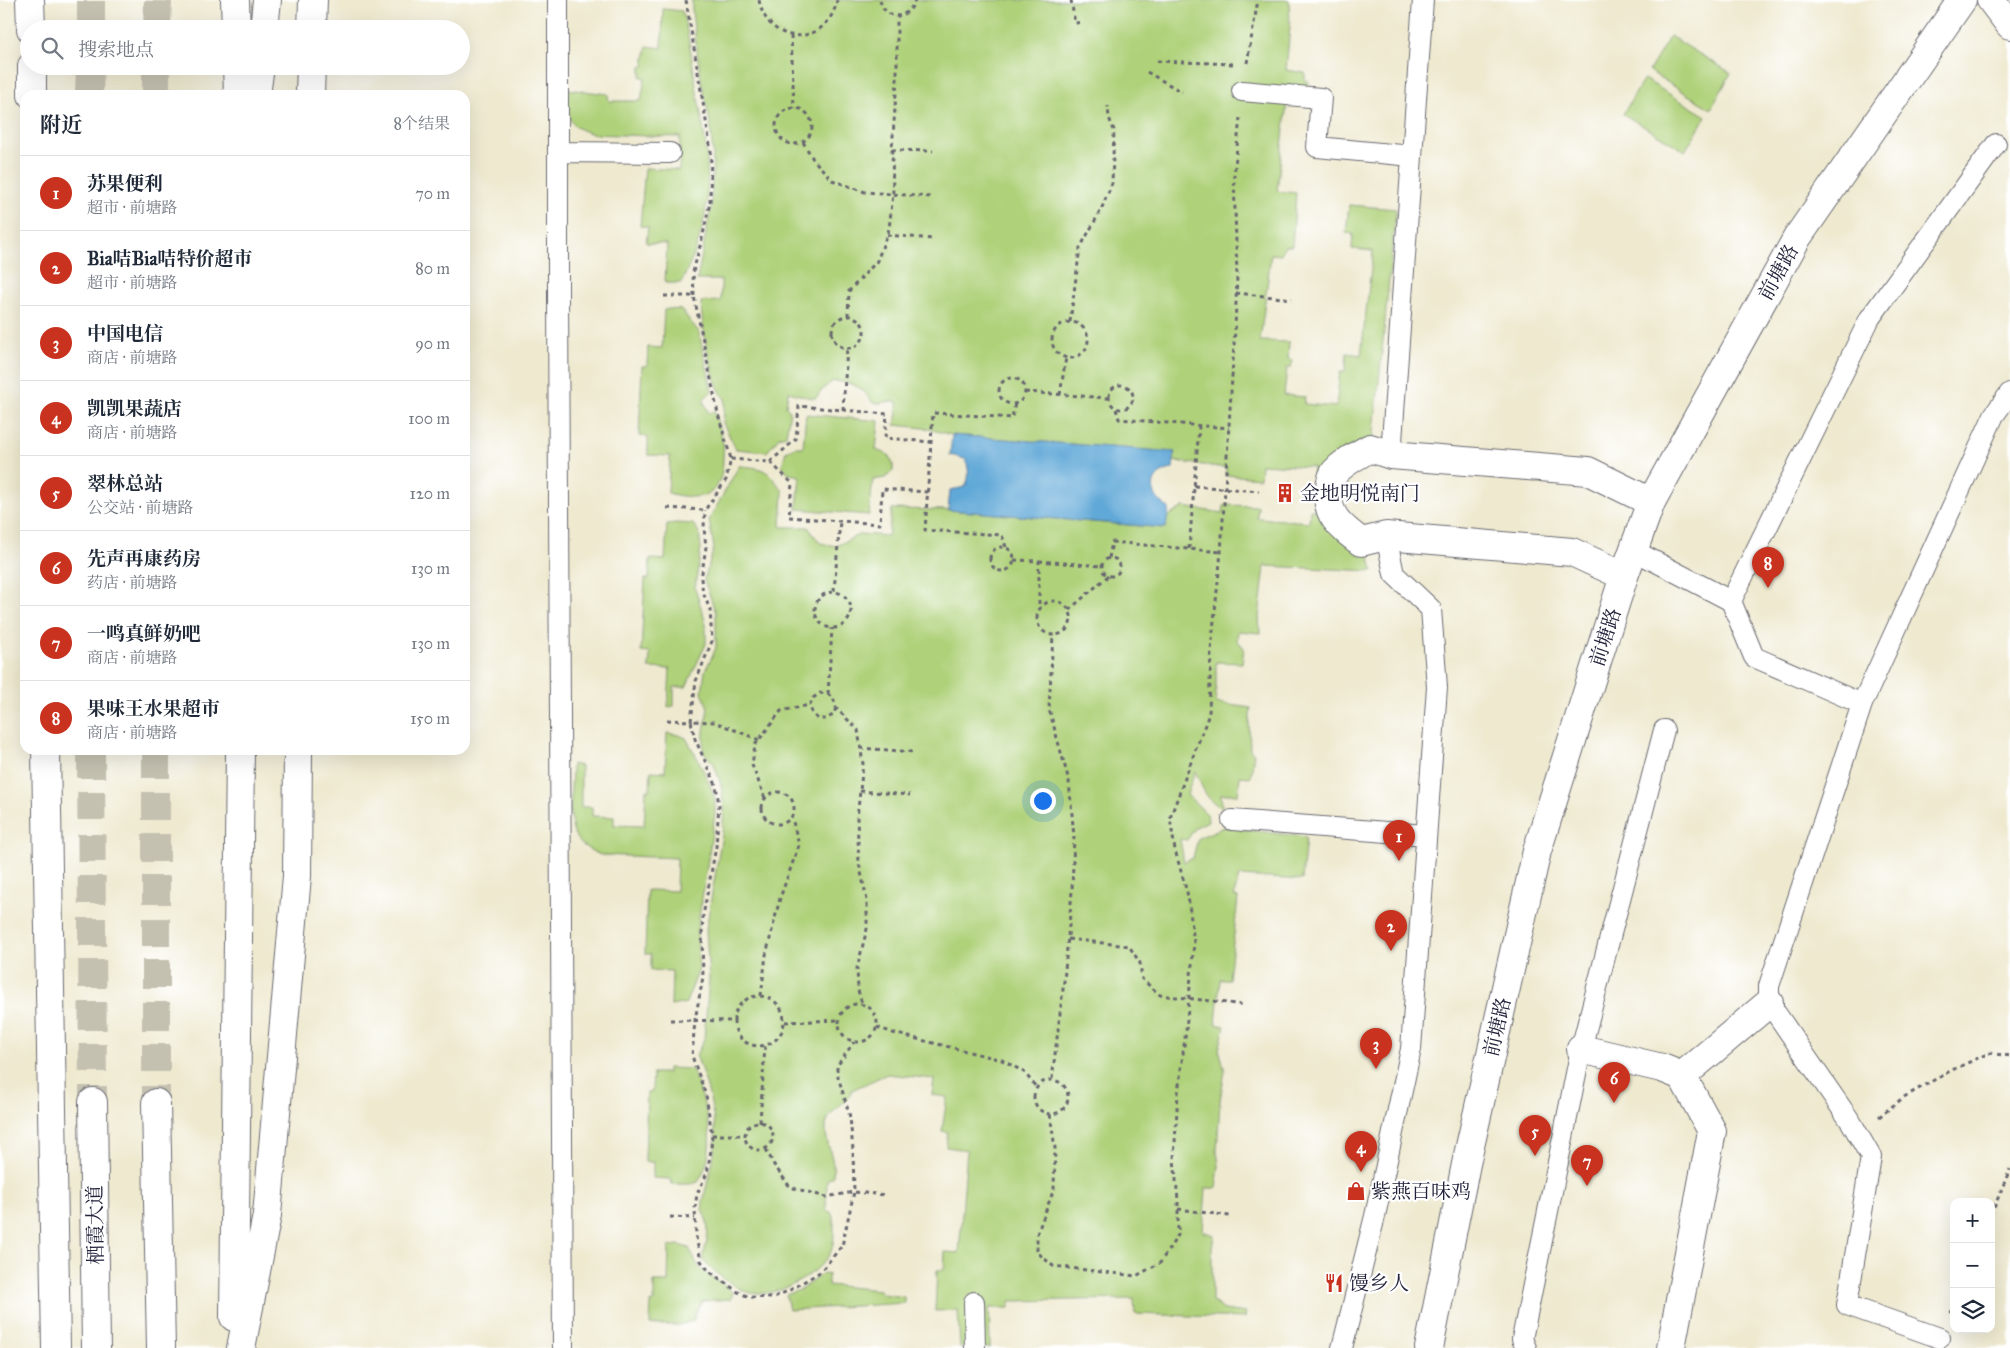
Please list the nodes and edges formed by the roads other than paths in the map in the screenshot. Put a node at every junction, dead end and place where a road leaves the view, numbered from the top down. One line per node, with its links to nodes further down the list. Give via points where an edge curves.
1 (30, 0): 9 (street)
2 (235, 0): 10 (street)
3 (268, 0): 11 (street)
4 (313, 0): 12 (street)
5 (558, 0): 24 (lane)
6 (1423, 0): 26 (lane)
7 (1962, 0): 29 (street, 前塘路, via 1797,238)
8 (1991, 0): 13 (street)
9 (31, 20)
10 (236, 20)
11 (265, 20)
12 (312, 20)
13 (2010, 25)
14 (32, 75): 18 (street)
15 (237, 75): 19 (street)
16 (259, 75): 20 (street)
17 (311, 75): 21 (street)
18 (32, 90)
19 (238, 90)
20 (257, 90)
21 (310, 90)
22 (1242, 91): 26 (lane, via 1321,98 1317,147)
23 (1996, 144): 33 (lane, via 1870,318)
24 (558, 152): 25 (lane); 53 (lane)
25 (670, 153)
26 (1412, 156): 28 (lane)
27 (2010, 392): 34 (lane, via 1994,415)
28 (1391, 455): 29 (street, via 1588,471); 30 (street, via 1370,448 1345,462 1333,474 1328,496 1330,512 1361,542)
29 (1651, 502): 31 (street, 前塘路)
30 (1386, 536): 32 (street, via 1572,552); 40 (lane, via 1394,574 1431,609 1437,687)
31 (1633, 550): 32 (street, 前塘路); 33 (lane)
32 (1624, 576): 56 (street, 前塘路, via 1537,851 1466,1164)
33 (1731, 601): 34 (lane, via 1754,657)
34 (1862, 704): 41 (lane, via 1770,986)
35 (1664, 730): 42 (lane)
36 (46, 755): 48 (street)
37 (240, 755): 51 (street)
38 (298, 755): 52 (street, via 297,876 267,1215)
39 (1232, 820): 40 (lane)
40 (1426, 835): 55 (lane, via 1411,1049)
41 (1769, 1003): 43 (street); 47 (lane, via 1871,1157 1846,1304)
42 (1581, 1049): 43 (street, via 1662,1068); 57 (lane, via 1522,1339)
43 (1682, 1076): 58 (street, via 1712,1131)
44 (93, 1102): 49 (street, 栖霞大道)
45 (156, 1103): 50 (street)
46 (974, 1302): 54 (lane)
47 (1940, 1338)
48 (56, 1348)
49 (96, 1348)
50 (161, 1348)
51 (234, 1348)
52 (241, 1348)
53 (563, 1348)
54 (976, 1348)
55 (1342, 1348)
56 (1429, 1348)
57 (1526, 1348)
58 (1671, 1348)

